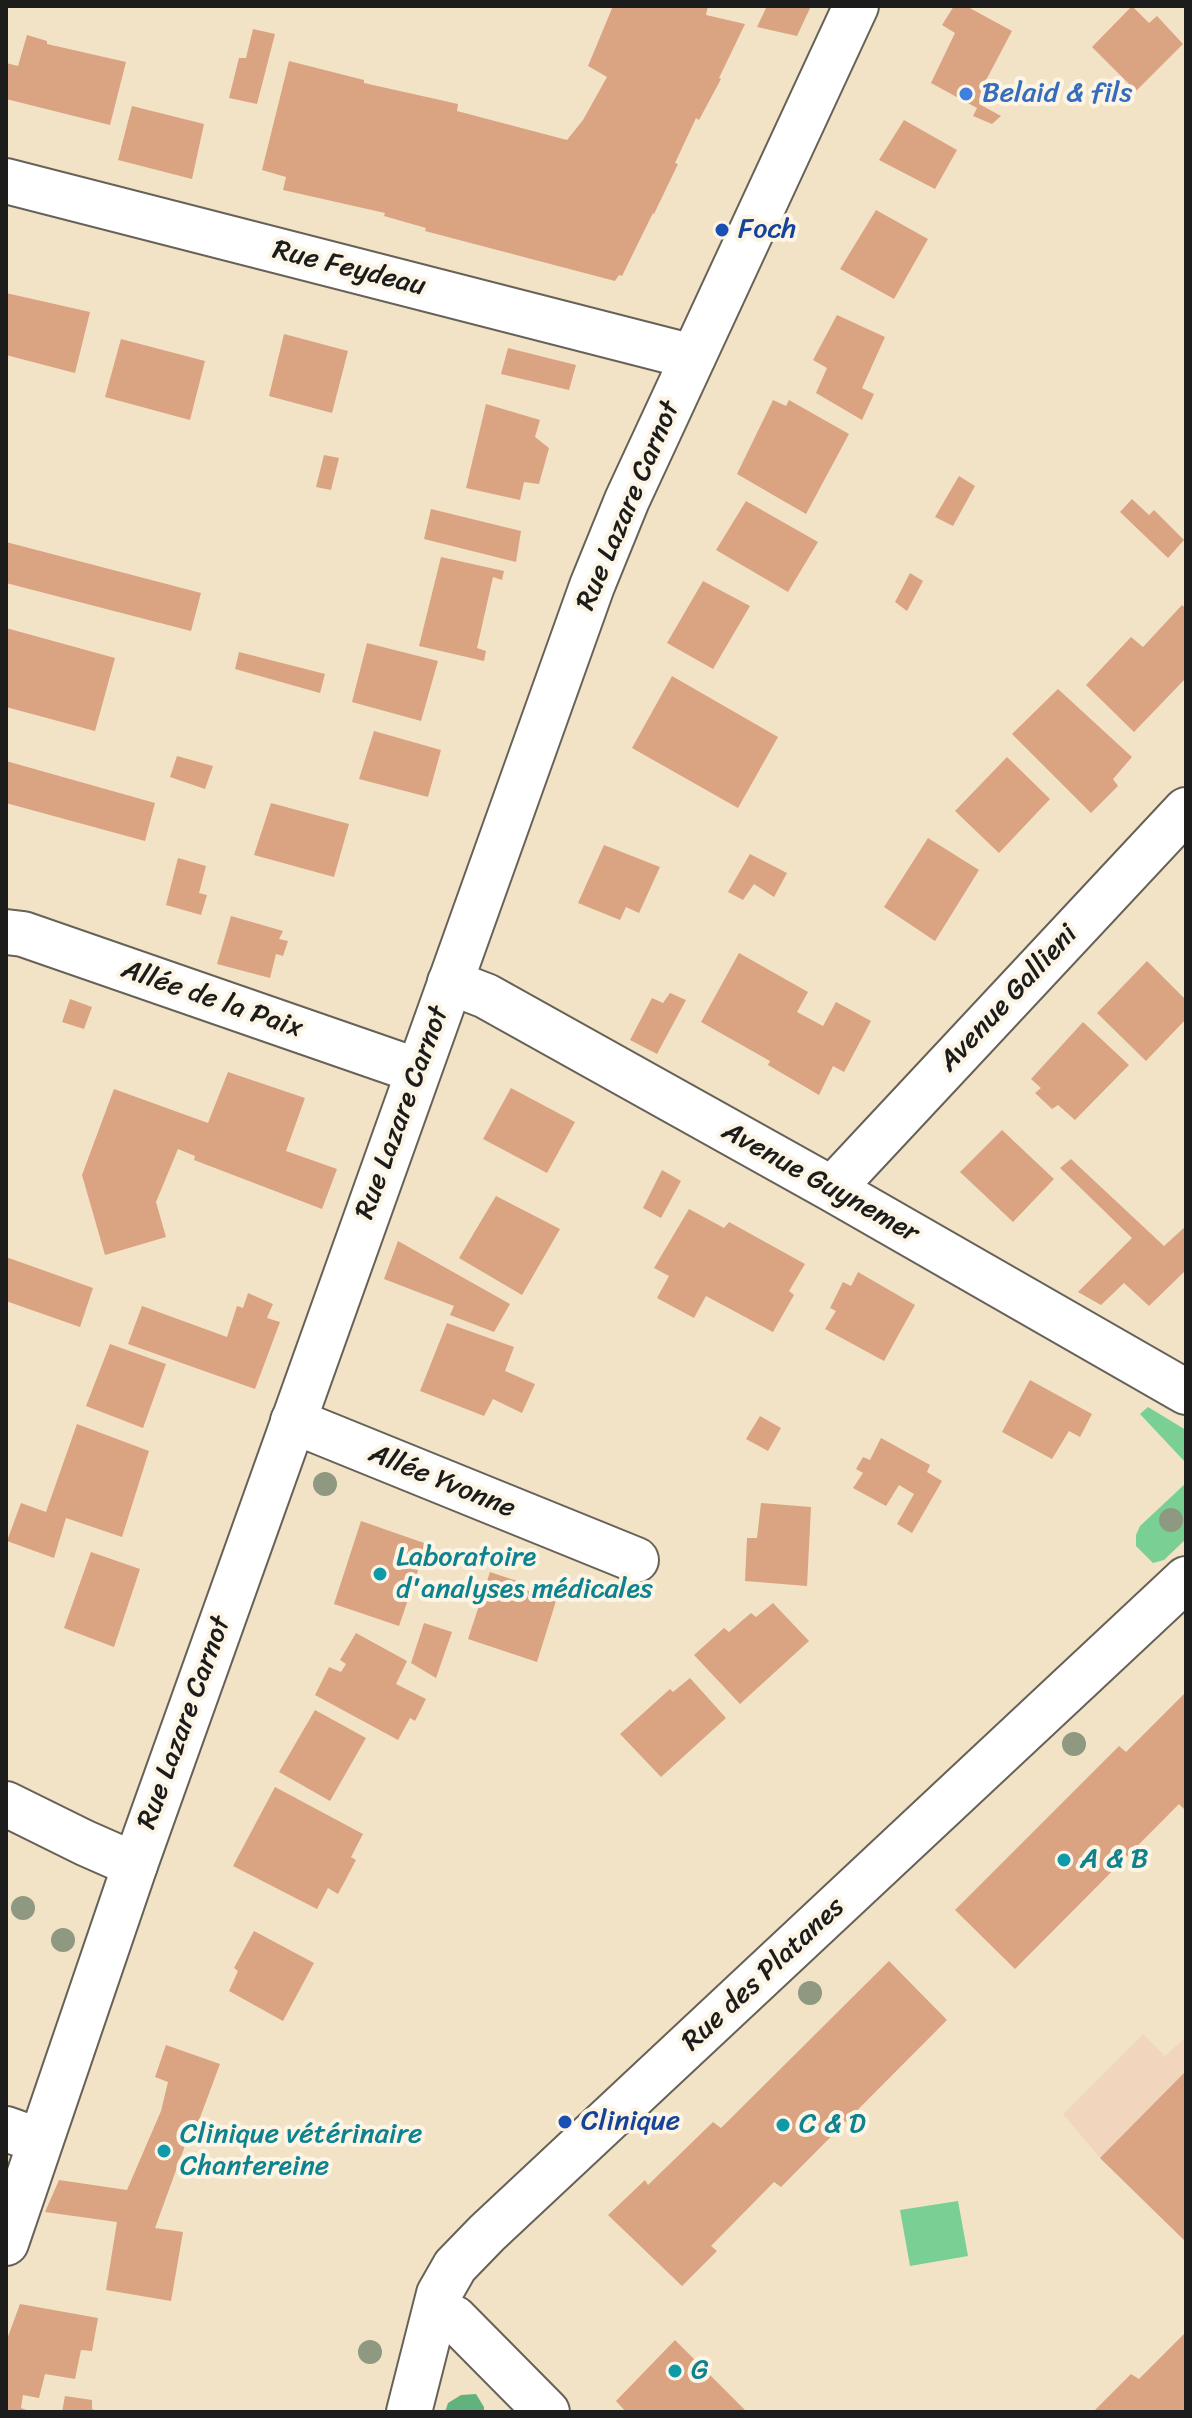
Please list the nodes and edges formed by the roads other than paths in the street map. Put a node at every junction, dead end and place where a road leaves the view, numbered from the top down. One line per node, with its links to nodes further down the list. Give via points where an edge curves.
1 (856, 6): 3 (street, Rue Lazare Carnot)
2 (6, 181): 3 (street, Rue Feydeau)
3 (693, 357): 6 (street, Rue Lazare Carnot, via 592,586)
4 (1186, 810): 8 (street, Avenue Gallieni)
5 (6, 932): 7 (street, Allée de la Paix)
6 (450, 982): 7 (street, Rue Lazare Carnot); 8 (street, Avenue Guynemer, via 486,996)
7 (418, 1071): 10 (street, Rue Lazare Carnot)
8 (832, 1189): 9 (street, Avenue Guynemer)
9 (1186, 1392)
10 (293, 1421): 11 (street, Allée Yvonne); 14 (street, Rue Lazare Carnot)
11 (636, 1560)
12 (1186, 1579): 18 (street, Rue des Platanes, via 455,2266 439,2294)
13 (6, 1804): 14 (street)
14 (135, 1865): 15 (street, Rue Lazare Carnot)
15 (23, 2135): 16 (street, Rue Lazare Carnot)
16 (6, 2243)
17 (454, 2318): 19 (street)
18 (412, 2396)
19 (547, 2412)

